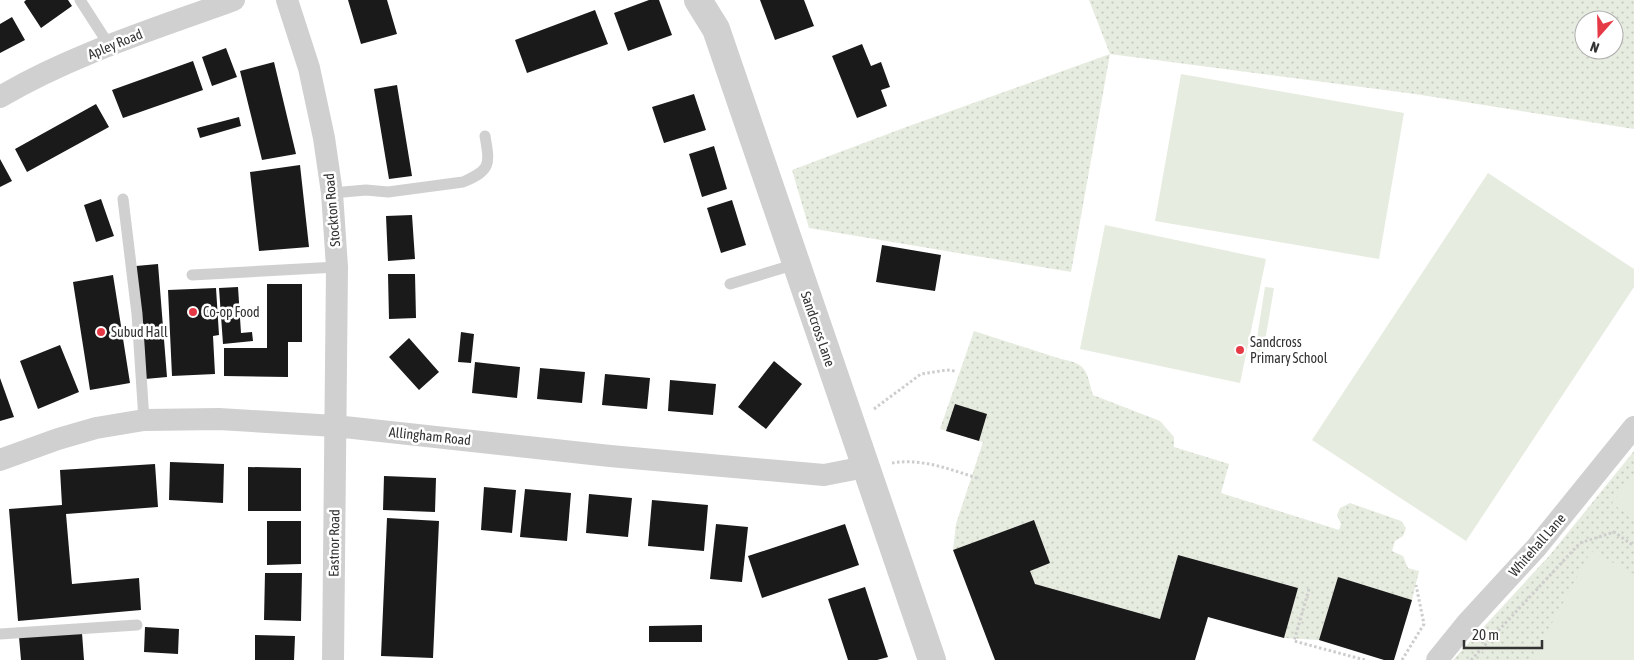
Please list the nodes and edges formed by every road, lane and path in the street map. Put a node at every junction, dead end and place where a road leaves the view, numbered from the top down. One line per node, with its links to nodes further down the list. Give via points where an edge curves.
1 (80, 0): 5 (lane)
2 (234, 0): 5 (street, Apley Road)
3 (287, 0): 8 (street, Stockton Road, via 309,68)
4 (698, 0): 10 (street, Sandcross Lane, via 716,29)
5 (109, 45): 6 (street, Apley Road, via 25,82)
6 (0, 97)
7 (484, 136): 8 (lane, via 489,158 485,169 463,182 388,192)
8 (332, 193): 11 (street, Stockton Road)
9 (123, 199): 15 (lane, via 137,314)
10 (796, 264): 13 (lane); 18 (street, Sandcross Lane)
11 (337, 267): 12 (lane); 16 (street, Stockton Road)
12 (192, 274)
13 (730, 284)
14 (955, 371): 18 (path, via 921,374 876,407)
15 (144, 420): 16 (street, Allingham Road, via 219,419); 19 (street, Allingham Road, via 96,428)
16 (336, 426): 20 (street, Allingham Road, via 824,475); 27 (street, Eastnor Road)
17 (1634, 426): 31 (street, Whitehall Lane, via 1536,548)
18 (852, 431): 20 (street, Sandcross Lane)
19 (0, 460)
20 (865, 467): 21 (path, via 900,461 933,464); 28 (street, Sandcross Lane)
21 (980, 479)
22 (1634, 546): 32 (path, via 1614,532 1580,543)
23 (1416, 585): 30 (path, via 1424,624)
24 (1308, 589): 29 (path, via 1294,641)
25 (137, 625): 26 (lane)
26 (0, 634)
27 (333, 660)
28 (932, 660)
29 (1365, 660)
30 (1402, 660)
31 (1437, 660)
32 (1471, 660)

